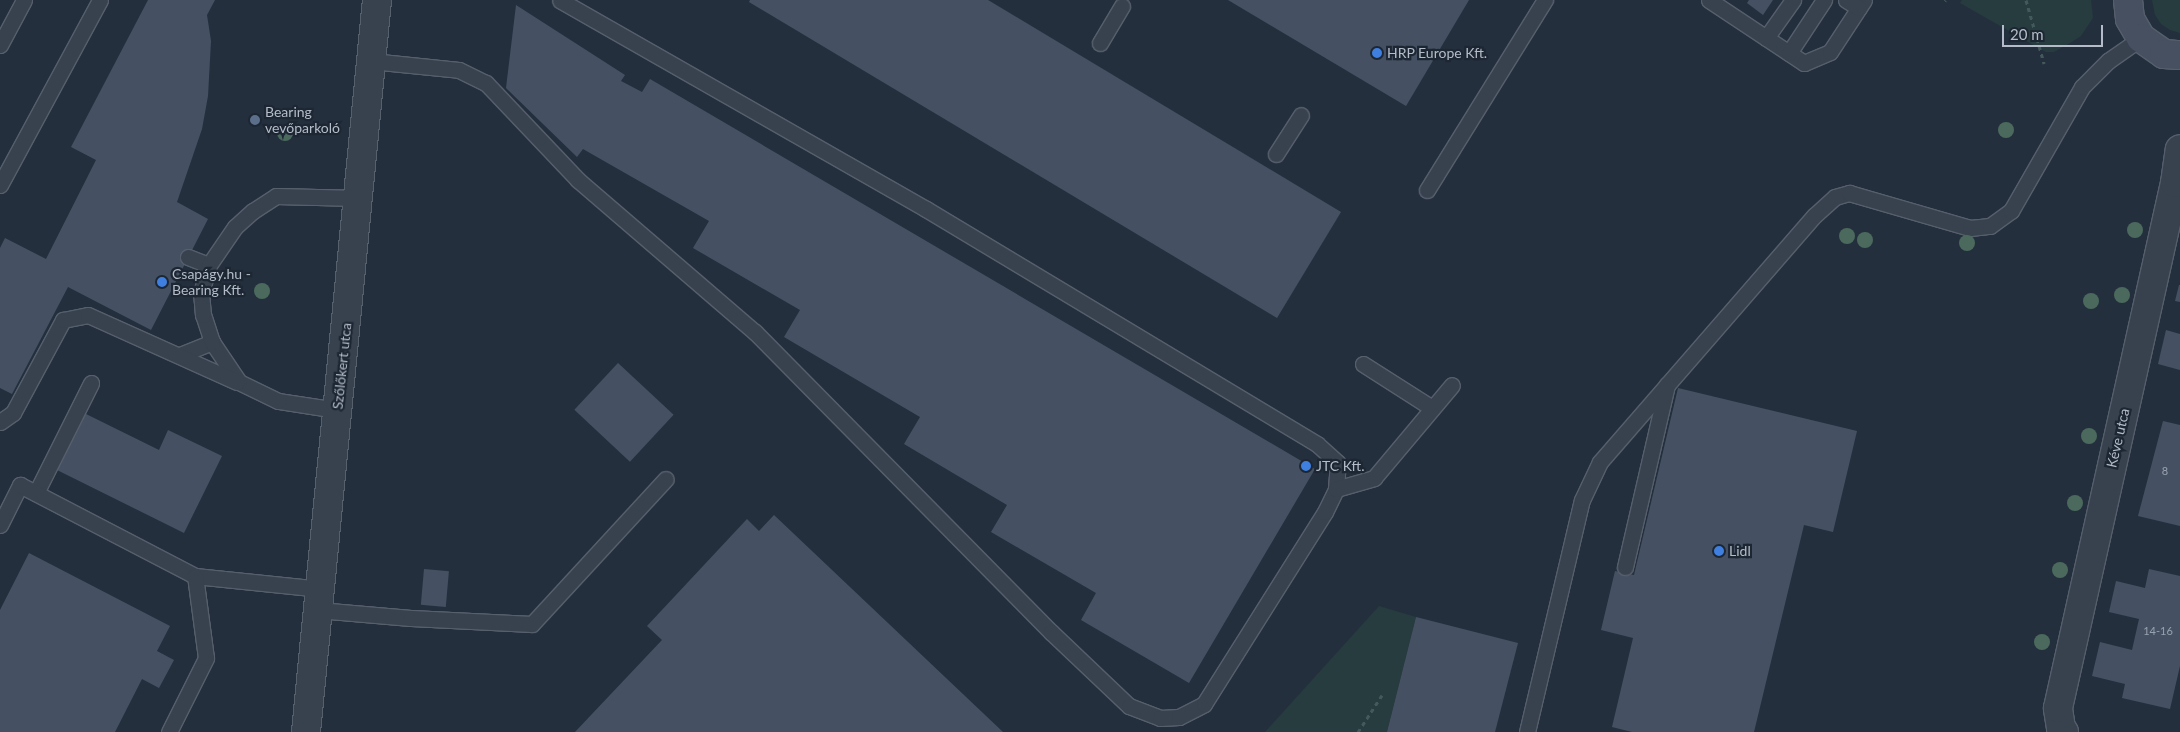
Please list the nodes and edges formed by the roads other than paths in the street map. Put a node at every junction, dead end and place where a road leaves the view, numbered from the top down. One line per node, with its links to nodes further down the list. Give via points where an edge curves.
1 (100, 0): 23 (lane)
2 (377, 0): 19 (street, Szőlőkert utca)
3 (560, 0): 39 (lane, via 926,208 1317,444 1338,463)
4 (1545, 0): 24 (lane)
5 (1709, 0): 11 (lane)
6 (1793, 0): 13 (lane)
7 (1824, 0): 17 (lane)
8 (2128, 0): 14 (street, via 2130,19)
9 (21, 1): 16 (lane)
10 (1856, 3): 17 (lane, via 1830,52 1804,63)
11 (1730, 5): 13 (lane)
12 (1122, 6): 15 (lane)
13 (1766, 38): 17 (lane)
14 (2140, 38): 18 (street, via 2164,54); 34 (lane, via 2108,61 2082,87 2011,211 1990,226 1970,228 1849,193 1835,197 1815,215)
15 (1100, 43)
16 (0, 45)
17 (1788, 53)
18 (2180, 55)
19 (371, 61): 25 (street, Szőlőkert utca); 39 (lane, via 459,70 486,83 578,180 755,332 1050,632 1130,706 1160,718 1179,717 1204,704)
20 (1301, 115): 22 (lane)
21 (2180, 149): 45 (street, Kéve utca, via 2058,708)
22 (1276, 154)
23 (0, 185)
24 (1428, 190)
25 (358, 198): 27 (lane, via 276,196 235,227); 36 (street, Szőlőkert utca)
26 (188, 257): 27 (lane)
27 (209, 266): 28 (lane, via 201,293 203,315)
28 (212, 342): 29 (lane); 31 (lane)
29 (180, 355): 31 (lane); 37 (lane, via 88,315 63,320 13,413)
30 (1363, 364): 35 (lane)
31 (238, 382): 36 (lane, via 278,401)
32 (91, 383): 40 (lane)
33 (1452, 385): 35 (lane)
34 (1667, 385): 42 (lane); 48 (lane, via 1600,462 1582,500)
35 (1432, 408): 39 (lane, via 1374,478)
36 (338, 410): 44 (street, Szőlőkert utca)
37 (0, 422)
38 (666, 479): 44 (lane, via 532,624 411,618)
39 (1336, 489)
40 (36, 494): 41 (lane, via 20,485); 43 (lane)
41 (0, 525)
42 (1625, 567)
43 (195, 576): 44 (lane); 46 (lane, via 206,658)
44 (319, 599): 47 (street, Szőlőkert utca)
45 (2063, 730)
46 (169, 732)
47 (306, 732)
48 (1527, 732)

